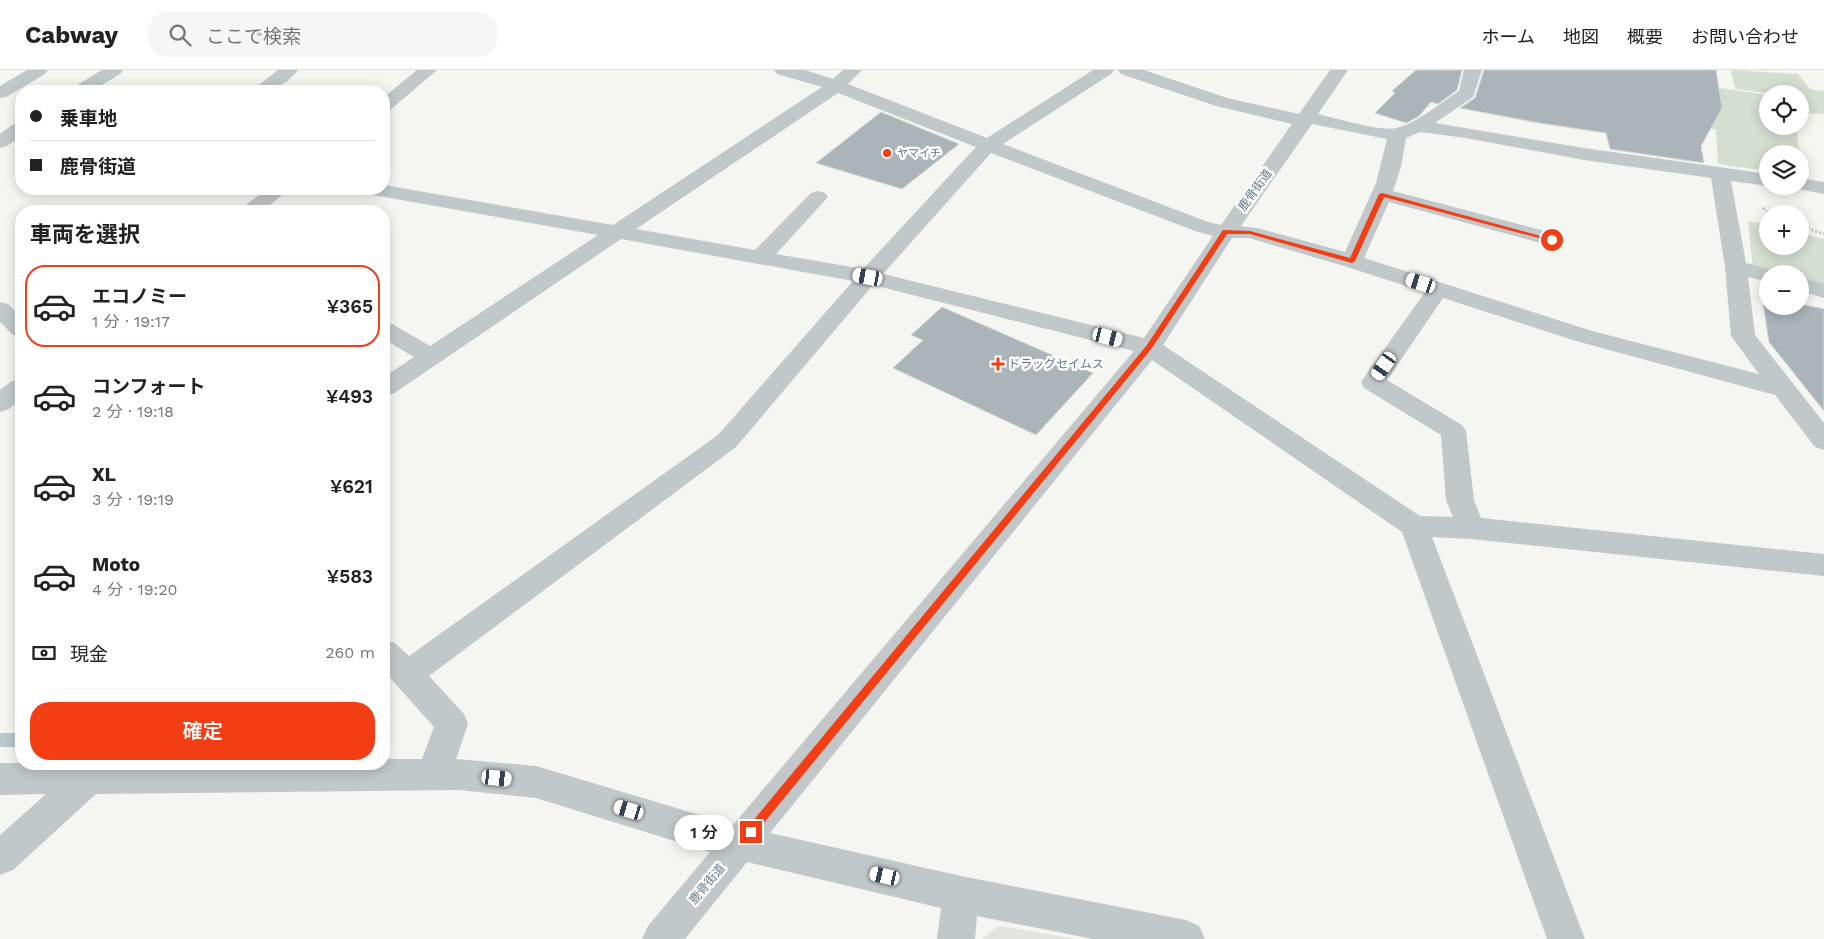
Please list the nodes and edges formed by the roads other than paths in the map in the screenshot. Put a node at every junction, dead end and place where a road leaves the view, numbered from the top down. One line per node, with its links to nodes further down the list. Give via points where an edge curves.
1 (39, 70): 14 (street)
2 (114, 70): 11 (street)
3 (289, 70): 12 (street)
4 (428, 70): 15 (street)
5 (783, 70): 13 (street)
6 (854, 70): 13 (street)
7 (1105, 70): 21 (street)
8 (1127, 70): 16 (street, via 1222,102)
9 (1339, 70): 16 (street, 鹿骨街道)
10 (1473, 70): 17 (street, via 1467,93)
11 (90, 85)
12 (268, 85)
13 (836, 86): 21 (street); 31 (street)
14 (0, 93)
15 (390, 101)
16 (1306, 119): 19 (street); 32 (street, 鹿骨街道)
17 (1418, 126): 19 (street); 22 (street)
18 (15, 132): 20 (street)
19 (1397, 134): 27 (street, via 1396,149)
20 (0, 142)
21 (987, 146): 32 (street, via 1202,227); 38 (street)
22 (1720, 173): 23 (street); 36 (street)
23 (1759, 179)
24 (1809, 186): 25 (street)
25 (1824, 188)
26 (390, 192): 31 (street)
27 (1382, 194): 33 (street); 35 (street)
28 (271, 195): 30 (street)
29 (818, 197): 34 (street)
30 (258, 205)
31 (617, 232): 34 (street); 46 (street)
32 (1226, 232): 35 (street, via 1250,232); 45 (street, 鹿骨街道)
33 (1552, 240)
34 (760, 258): 38 (street)
35 (1352, 261): 40 (street)
36 (1736, 267): 37 (street); 48 (street, via 1743,336)
37 (1759, 273)
38 (868, 277): 45 (street); 56 (street, via 727,441)
39 (1809, 286): 41 (street)
40 (1439, 288): 48 (street, via 1584,336); 53 (street, via 1373,382 1453,431 1460,500)
41 (1824, 290)
42 (0, 309): 43 (street)
43 (15, 324)
44 (390, 332): 46 (street)
45 (1150, 347): 52 (street); 60 (street, 鹿骨街道)
46 (432, 357): 47 (street)
47 (390, 384)
48 (1785, 389): 51 (street)
49 (15, 392): 50 (street)
50 (0, 403)
51 (1824, 441)
52 (1414, 526): 53 (street); 66 (street)
53 (1471, 528): 54 (street)
54 (1824, 565)
55 (390, 658): 56 (street)
56 (408, 674): 57 (street, via 452,724)
57 (434, 774): 58 (street); 60 (street, via 536,782)
58 (90, 777): 59 (street); 61 (street)
59 (0, 779)
60 (741, 844): 62 (street); 63 (street, 鹿骨街道)
61 (0, 858)
62 (961, 894): 64 (street); 65 (street)
63 (661, 939)
64 (956, 939)
65 (1186, 939)
66 (1566, 939)

